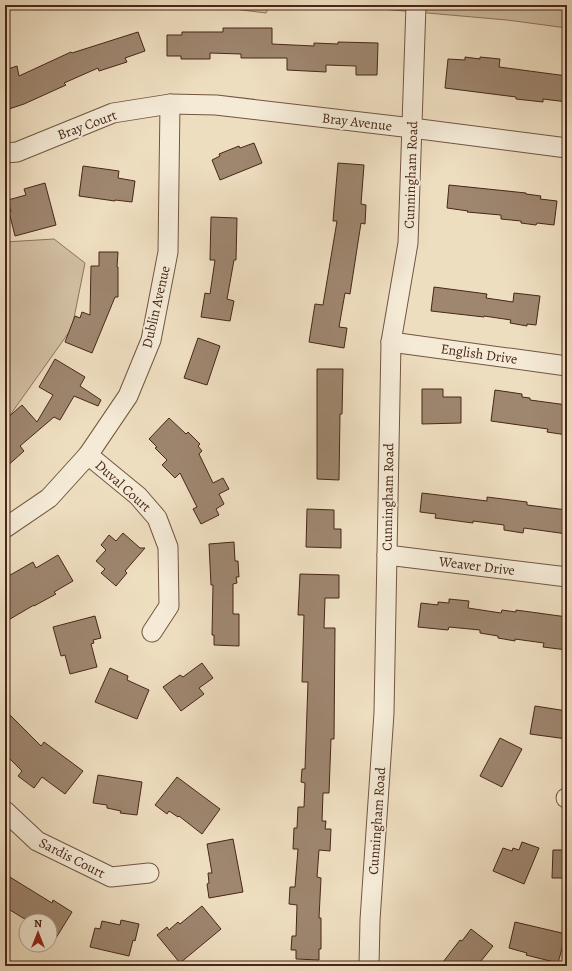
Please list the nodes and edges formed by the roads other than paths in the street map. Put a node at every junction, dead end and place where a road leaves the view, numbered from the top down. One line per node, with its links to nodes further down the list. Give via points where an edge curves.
1 (416, 5): 3 (street, Cunningham Road)
2 (170, 104): 3 (street, Bray Avenue, via 216,105); 5 (street, Bray Court, via 113,114 17,152); 8 (street, Dublin Avenue, via 168,252 151,340 128,396)
3 (412, 128): 4 (street, Bray Avenue); 6 (street, Cunningham Road, via 408,243)
4 (567, 148)
5 (5, 153)
6 (391, 342): 7 (street, English Drive); 10 (street, Cunningham Road)
7 (567, 366)
8 (88, 455): 9 (street, Dublin Avenue, via 49,498); 12 (street, Duval Court, via 138,496 157,518 168,548 169,606)
9 (5, 528)
10 (387, 554): 11 (street, Weaver Drive); 15 (street, Cunningham Road, via 384,713)
11 (567, 577)
12 (152, 632)
13 (5, 811): 14 (street, Sardis Court, via 37,841 111,877)
14 (149, 873)
15 (369, 966)

